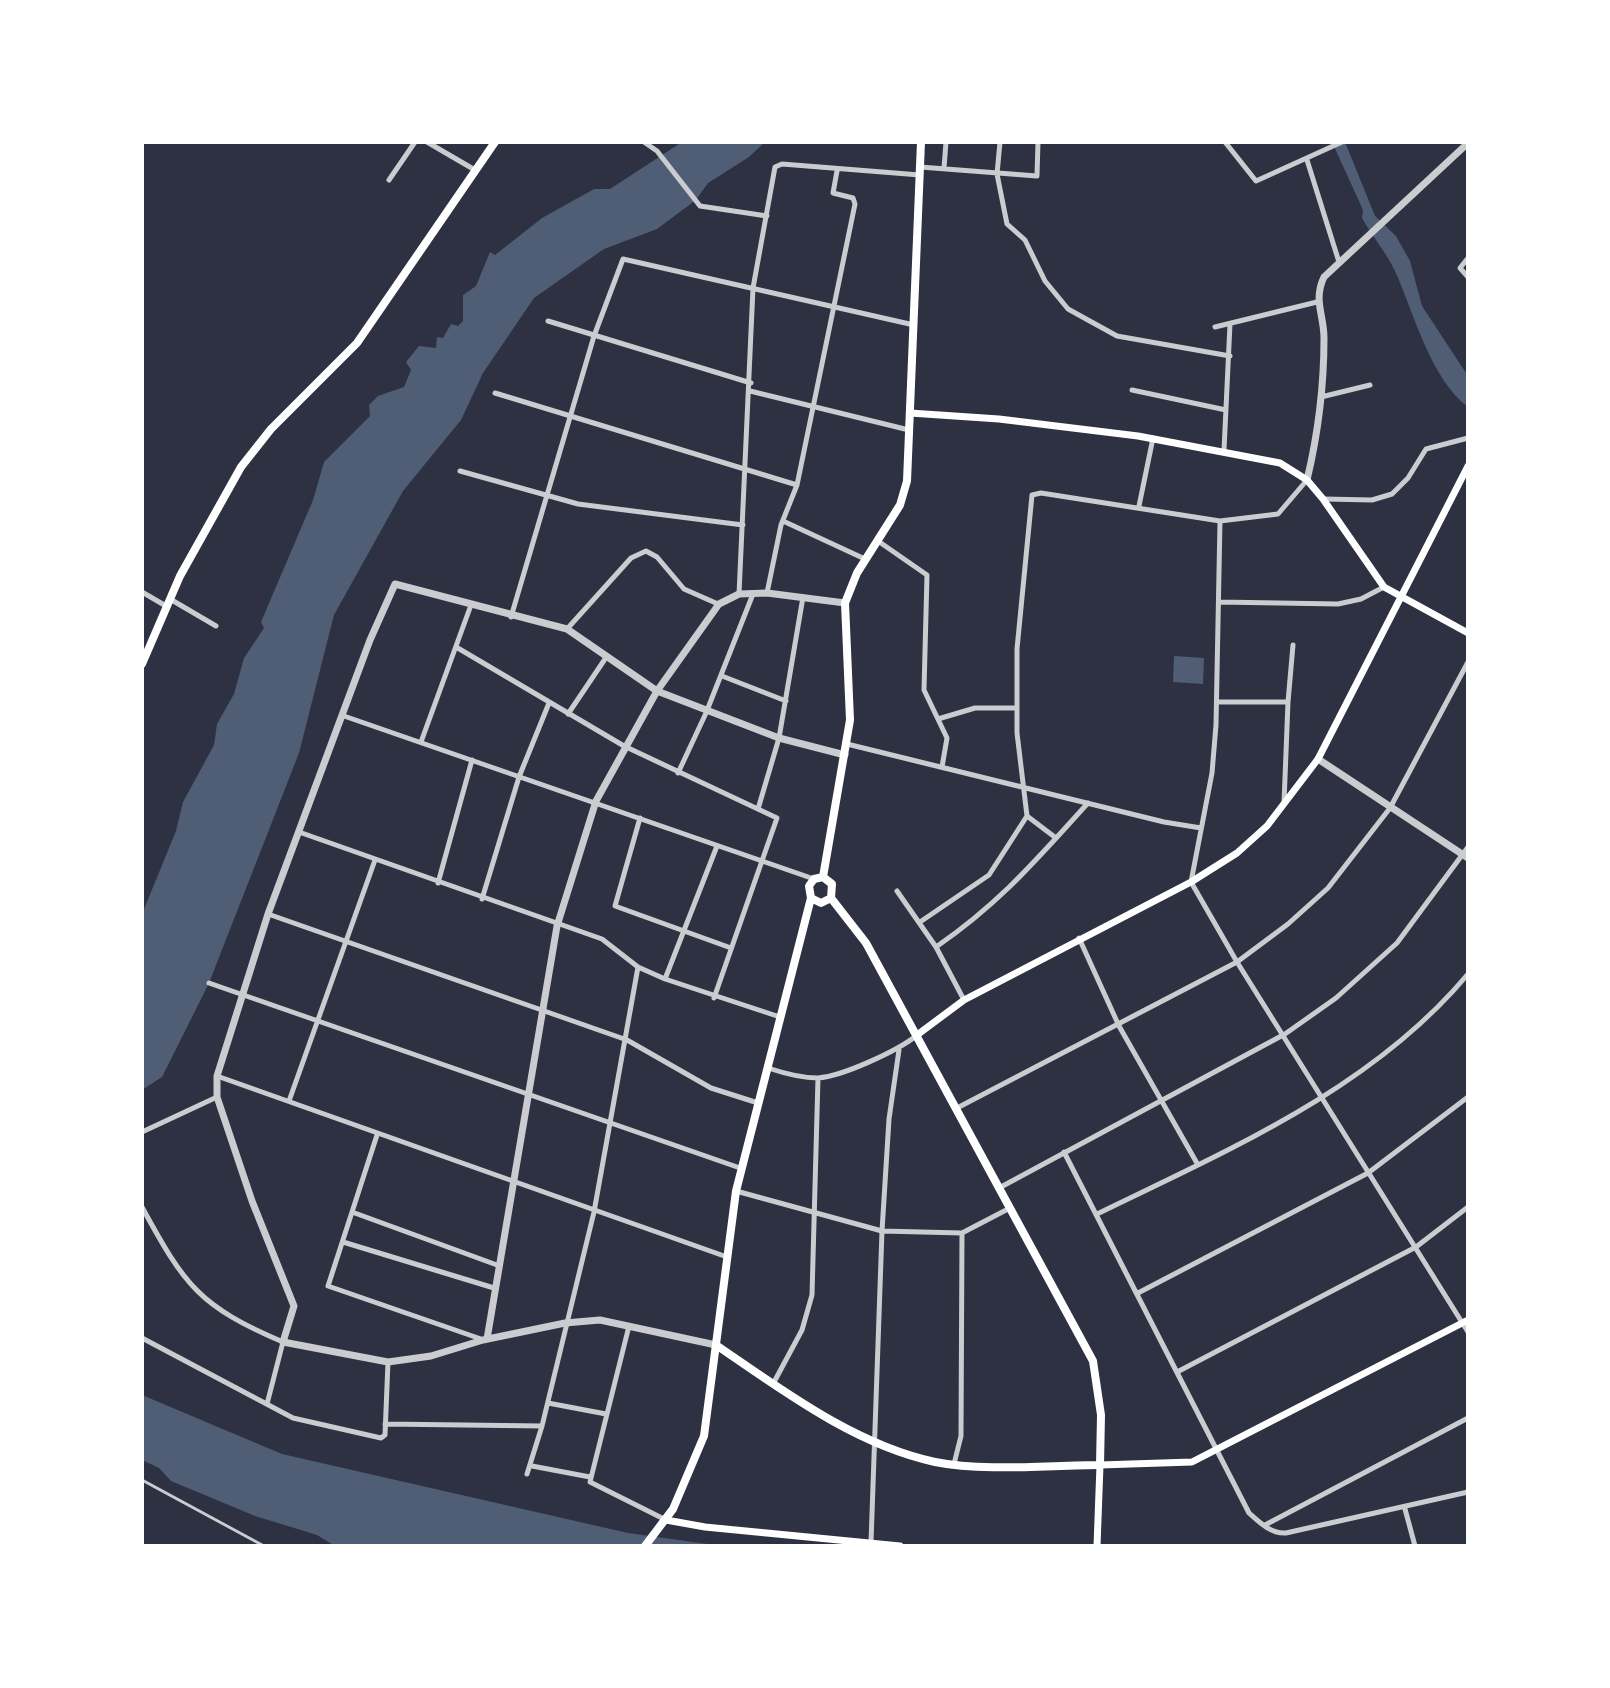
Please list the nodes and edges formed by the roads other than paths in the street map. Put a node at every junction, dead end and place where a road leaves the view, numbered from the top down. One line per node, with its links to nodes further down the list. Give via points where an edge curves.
1 (415, 142): 18 (street)
2 (427, 142): 14 (street)
3 (495, 142): 14 (main road)
4 (644, 142): 19 (street, via 657,151 695,203)
5 (921, 142): 16 (main road)
6 (946, 142): 13 (street)
7 (1000, 142): 17 (street)
8 (1038, 142): 17 (street, via 1037,176)
9 (1225, 142): 12 (street, via 1256,181)
10 (1342, 142): 12 (street)
11 (1468, 143): 21 (street)
12 (1307, 160): 21 (street)
13 (944, 168): 16 (street); 17 (street)
14 (476, 171): 66 (main road, via 357,343 271,429 241,467)
15 (837, 171): 16 (street); 19 (street, via 778,165); 25 (street, via 833,193 853,198 855,204)
16 (920, 171): 28 (main road)
17 (997, 174): 31 (street, via 1007,224 1025,240 1045,281 1068,309 1117,336)
18 (389, 180)
19 (767, 216): 23 (street)
20 (1468, 258): 22 (street, via 1460,268)
21 (1340, 264): 24 (street, via 1324,277)
22 (1468, 277)
23 (753, 288): 25 (street); 30 (street, via 623,259); 32 (street)
24 (1317, 302): 27 (street); 37 (street, via 1324,336)
25 (833, 306): 28 (street); 38 (street)
26 (548, 321): 30 (street)
27 (1230, 324): 29 (street); 31 (street)
28 (916, 325): 40 (main road)
29 (1215, 327)
30 (594, 336): 32 (street); 41 (street)
31 (1230, 356): 39 (street)
32 (751, 383): 35 (street)
33 (1370, 385): 37 (street)
34 (1132, 390): 39 (street)
35 (750, 391): 38 (street); 47 (street)
36 (495, 393): 41 (street)
37 (1320, 397): 49 (street)
38 (813, 407): 42 (street); 50 (street)
39 (1226, 410): 45 (street)
40 (910, 413): 42 (main road); 43 (main road)
41 (570, 418): 47 (street); 51 (street)
42 (910, 430): 57 (main road, via 900,505)
43 (1153, 438): 45 (main road); 53 (street)
44 (1468, 438): 52 (street, via 1426,449 1408,478 1385,498)
45 (1224, 450): 49 (main road, via 1280,463)
46 (1468, 466): 65 (main road)
47 (746, 468): 50 (street); 56 (street)
48 (460, 471): 51 (street)
49 (1307, 480): 52 (main road); 55 (street, via 1278,514)
50 (797, 485): 54 (street)
51 (546, 497): 56 (street); 71 (street)
52 (1323, 499): 59 (main road)
53 (1139, 506): 55 (street); 86 (street, via 1041,493 1030,499)
54 (783, 521): 58 (street); 61 (street)
55 (1220, 521): 67 (street)
56 (743, 525): 62 (street)
57 (877, 541): 58 (main road); 90 (street, via 927,575 924,690)
58 (865, 559): 68 (main road)
59 (1384, 587): 65 (main road); 67 (street, via 1338,604)
60 (142, 592): 66 (street)
61 (767, 593): 63 (street); 64 (street)
62 (739, 594): 63 (street); 69 (street)
63 (753, 594): 80 (street)
64 (803, 597): 68 (street); 82 (street)
65 (1402, 598): 74 (main road); 96 (main road)
66 (168, 602): 72 (street); 79 (main road)
67 (1219, 602): 83 (street)
68 (845, 603): 93 (main road)
69 (719, 604): 73 (street, via 684,589 646,551 631,558); 81 (street)
70 (471, 605): 71 (street); 76 (street); 89 (street, via 401,584 392,588)
71 (511, 618): 73 (street)
72 (216, 626)
73 (567, 629): 77 (street)
74 (1468, 633)
75 (1293, 645): 84 (street)
76 (456, 647): 85 (street); 92 (street)
77 (605, 659): 81 (street); 88 (street)
78 (1468, 662): 105 (street)
79 (142, 664)
80 (722, 676): 82 (street); 87 (street)
81 (657, 691): 87 (street); 94 (street)
82 (786, 701): 91 (street)
83 (1218, 702): 84 (street); 109 (street)
84 (1288, 702): 104 (street)
85 (549, 703): 88 (street); 100 (street)
86 (1017, 708): 90 (street, via 975,708); 101 (street)
87 (706, 713): 91 (street); 99 (street)
88 (568, 714): 94 (street)
89 (344, 716): 92 (street); 110 (street)
90 (938, 719): 98 (street, via 947,738)
91 (779, 738): 95 (street); 106 (street)
92 (421, 742): 97 (street)
93 (847, 744): 95 (main road); 98 (street)
94 (624, 746): 99 (street); 102 (street)
95 (845, 755): 116 (main road)
96 (1318, 759): 104 (main road); 105 (street)
97 (472, 760): 100 (street); 118 (street)
98 (942, 767): 101 (street)
99 (678, 773): 106 (street)
100 (519, 777): 102 (street); 122 (street)
101 (1022, 787): 103 (street); 107 (street)
102 (596, 801): 108 (street); 125 (street)
103 (1088, 803): 109 (street); 111 (street)
104 (1284, 807): 117 (main road, via 1254,839)
105 (1390, 808): 113 (street); 131 (street, via 1328,888)
106 (758, 809): 115 (street, via 777,819)
107 (1027, 816): 111 (street); 124 (street, via 989,875)
108 (640, 818): 112 (street); 126 (street, via 615,904)
109 (1201, 828): 117 (street)
110 (298, 832): 114 (street); 123 (street)
111 (1056, 838): 129 (street, via 1020,880)
112 (717, 846): 115 (street); 126 (street)
113 (1467, 853): 143 (street, via 1382,959)
114 (375, 860): 118 (street); 128 (street)
115 (761, 863): 116 (street); 130 (street)
116 (818, 878): 120 (main road, via 808,890); 121 (main road, via 834,887)
117 (1191, 882): 127 (main road); 131 (street)
118 (438, 883): 122 (street)
119 (897, 891): 124 (street)
120 (811, 898): 121 (main road, via 821,903); 140 (main road)
121 (831, 898): 144 (main road, via 866,943)
122 (482, 899): 125 (street)
123 (268, 914): 128 (street); 136 (street)
124 (920, 922): 129 (street)
125 (557, 926): 132 (street, via 602,939); 139 (street)
126 (685, 931): 130 (street); 134 (street)
127 (1078, 938): 138 (main road); 142 (street)
128 (346, 941): 139 (street); 141 (street)
129 (936, 947): 138 (street)
130 (731, 948): 137 (street)
131 (1237, 962): 142 (street); 143 (street)
132 (638, 967): 134 (street); 145 (street)
133 (1468, 974): 154 (street, via 1420,1025)
134 (665, 979): 137 (street)
135 (209, 983): 136 (street)
136 (241, 993): 141 (street); 148 (street)
137 (714, 998): 140 (street)
138 (964, 1000): 144 (main road)
139 (541, 1011): 145 (street); 150 (street)
140 (781, 1017): 147 (main road)
141 (316, 1021): 150 (street); 155 (street)
142 (1119, 1026): 153 (street); 157 (street)
143 (1285, 1034): 153 (street); 154 (street)
144 (917, 1035): 146 (street); 157 (main road)
145 (627, 1040): 156 (street, via 711,1088); 158 (street)
146 (899, 1050): 149 (street); 175 (street)
147 (768, 1068): 149 (street); 156 (main road)
148 (217, 1076): 151 (street); 155 (street)
149 (818, 1078): 173 (street)
150 (527, 1093): 158 (street); 165 (street)
151 (217, 1097): 159 (street); 189 (street, via 294,1306)
152 (1468, 1097): 164 (street)
153 (1162, 1098): 161 (street); 162 (street)
154 (1323, 1098): 162 (street); 164 (street)
155 (289, 1101): 160 (street)
156 (758, 1103): 163 (main road)
157 (957, 1108): 166 (main road)
158 (611, 1123): 163 (street); 172 (street)
159 (142, 1132)
160 (377, 1135): 165 (street); 171 (street)
161 (1064, 1152): 166 (street); 174 (street)
162 (1198, 1165): 174 (street)
163 (740, 1168): 167 (main road)
164 (1368, 1173): 178 (street); 182 (street)
165 (512, 1182): 172 (street); 180 (street)
166 (998, 1189): 170 (main road)
167 (736, 1191): 173 (street); 179 (main road)
168 (142, 1207): 189 (street, via 173,1264 204,1300)
169 (1468, 1207): 178 (street)
170 (1010, 1208): 176 (street); 203 (main road, via 1093,1361 1101,1404)
171 (352, 1212): 177 (street); 180 (street)
172 (594, 1212): 179 (street); 184 (street)
173 (813, 1214): 175 (street); 193 (street, via 810,1304)
174 (1097, 1214): 182 (street)
175 (882, 1231): 176 (street); 200 (street)
176 (962, 1233): 202 (street, via 961,1436)
177 (343, 1242): 181 (street); 188 (street, via 328,1280 331,1290)
178 (1416, 1247): 183 (street); 192 (street)
179 (727, 1257): 190 (main road)
180 (497, 1265): 181 (street)
181 (494, 1288): 188 (street)
182 (1138, 1293): 192 (street)
183 (1465, 1322): 186 (street); 201 (main road)
184 (565, 1323): 185 (street, via 600,1320); 188 (street); 194 (street)
185 (629, 1326): 190 (street); 196 (street)
186 (1468, 1332)
187 (142, 1338): 195 (street)
188 (485, 1339): 191 (street, via 431,1356)
189 (283, 1342): 191 (street); 195 (street)
190 (716, 1345): 193 (main road); 210 (main road, via 704,1436)
191 (388, 1362): 198 (street)
192 (1179, 1371): 201 (street)
193 (773, 1384): 200 (main road)
194 (548, 1403): 196 (street); 199 (street)
195 (267, 1404): 198 (street, via 293,1418 381,1438)
196 (606, 1414): 206 (street)
197 (1468, 1418): 211 (street)
198 (385, 1424): 199 (street)
199 (542, 1426): 204 (street)
200 (877, 1444): 202 (main road); 212 (street)
201 (1220, 1450): 203 (main road, via 1175,1465); 211 (street, via 1249,1513)
202 (954, 1464): 203 (main road)
203 (1100, 1465): 216 (main road)
204 (532, 1466): 205 (street); 206 (street)
205 (527, 1474)
206 (590, 1477): 210 (street, via 592,1486)
207 (142, 1480): 213 (lane)
208 (1468, 1492): 209 (street)
209 (1405, 1509): 211 (street, via 1286,1533); 217 (street)
210 (666, 1520): 212 (main road); 214 (main road)
211 (1265, 1525)
212 (871, 1542): 215 (main road)
213 (264, 1546)
214 (645, 1546)
215 (900, 1546)
216 (1097, 1546)
217 (1415, 1546)

